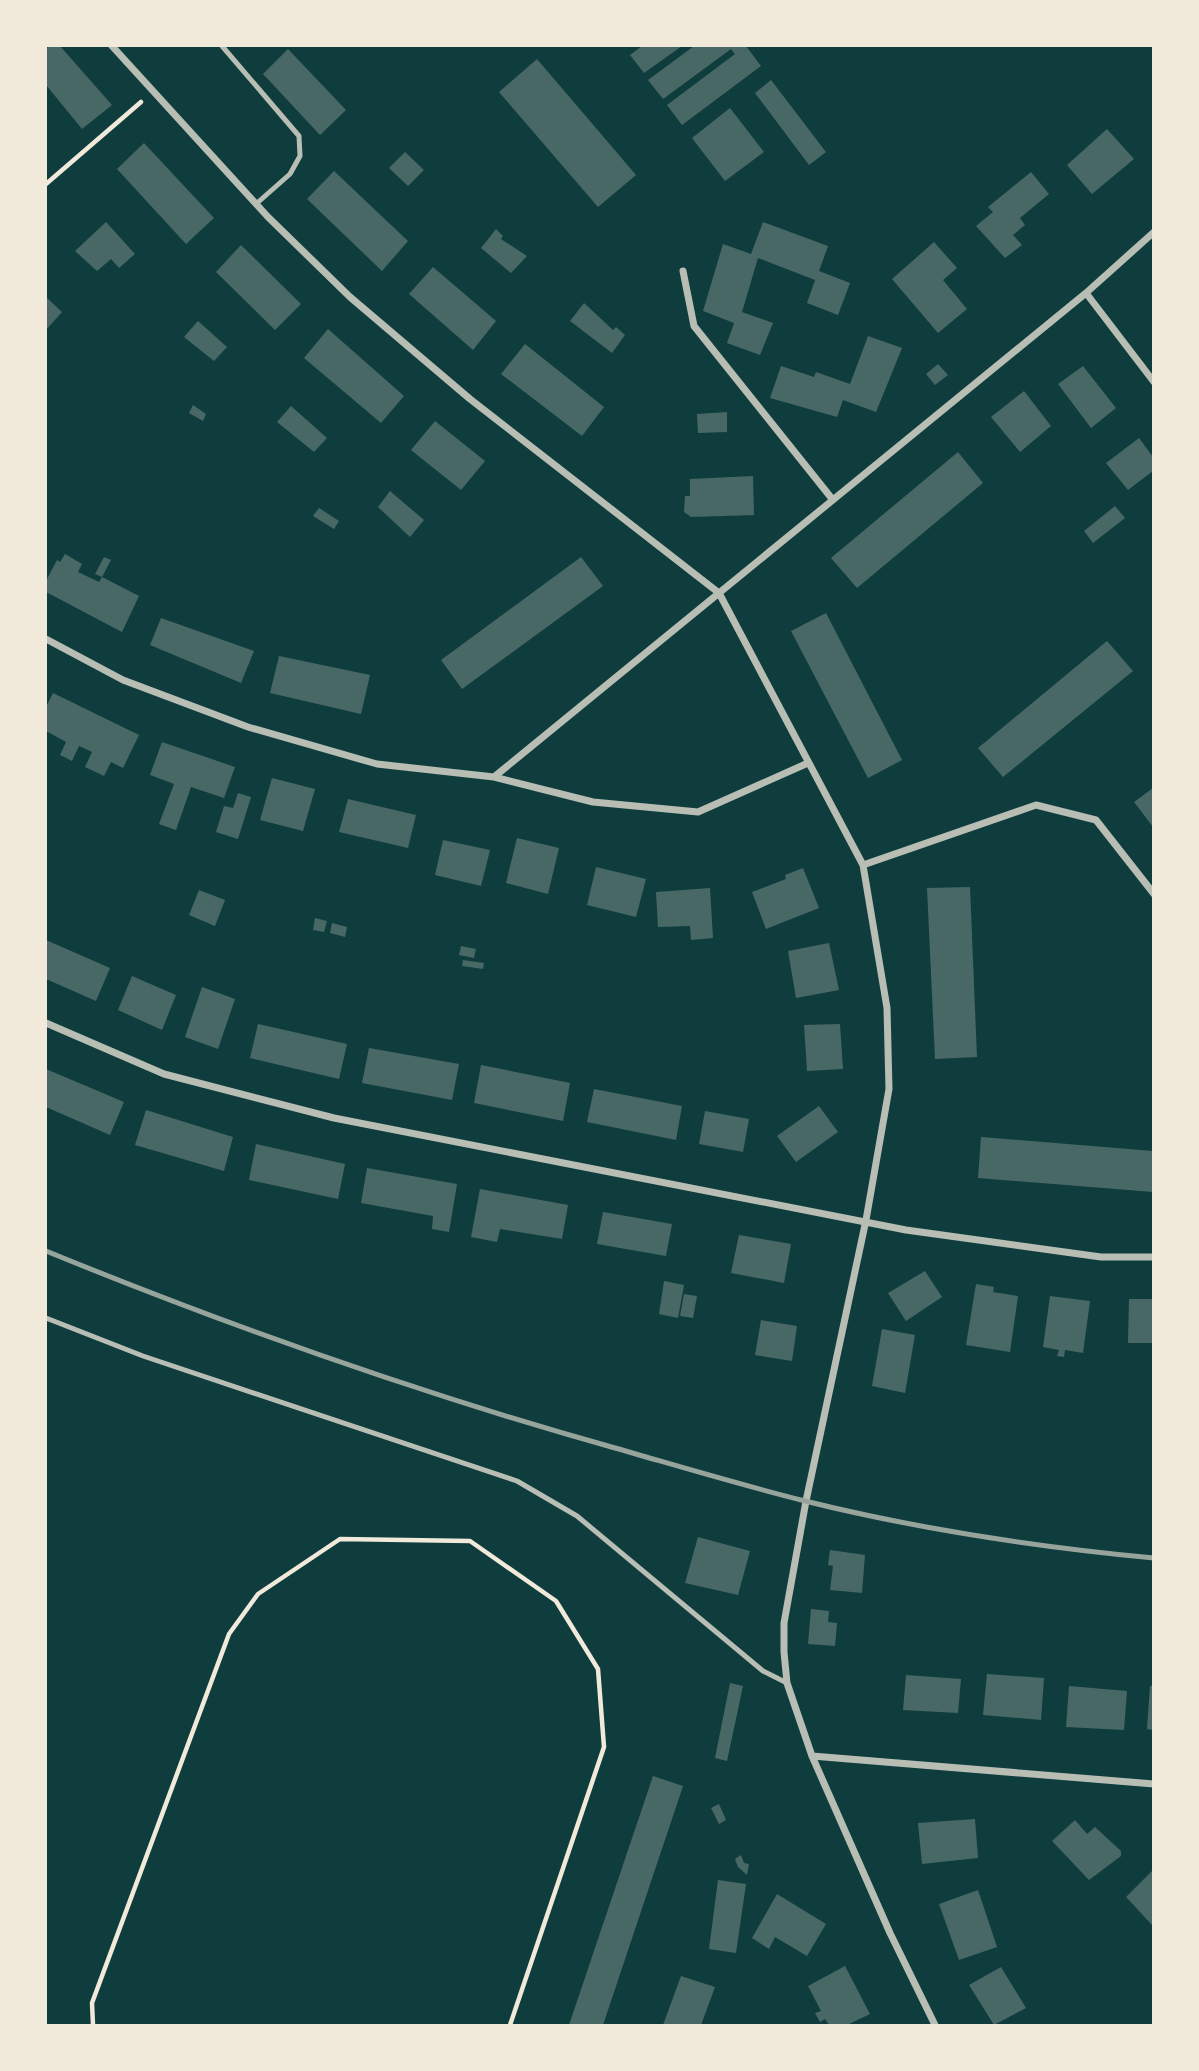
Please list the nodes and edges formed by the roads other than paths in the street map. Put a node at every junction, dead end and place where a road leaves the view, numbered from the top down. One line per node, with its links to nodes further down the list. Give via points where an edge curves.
1 (112, 46): 3 (street)
2 (222, 46): 3 (lane, via 299,136 300,156 290,174)
3 (256, 204): 9 (street, via 350,297 470,399)
4 (1153, 232): 6 (street)
5 (683, 271): 8 (street, via 694,326)
6 (1086, 293): 7 (street); 8 (street)
7 (1153, 382)
8 (833, 500): 9 (street)
9 (719, 593): 11 (street); 12 (street)
10 (46, 639): 12 (street, via 124,680 248,727 377,764)
11 (808, 763): 12 (street, via 698,812 593,802); 13 (street)
12 (494, 777)
13 (863, 866): 14 (street, via 1036,805 1096,820); 16 (street, via 887,1008 889,1089)
14 (1153, 894)
15 (46, 1023): 16 (street, via 164,1074 334,1118)
16 (866, 1220): 17 (street, via 906,1230 1101,1257); 19 (street, via 787,1609)
17 (1153, 1257)
18 (46, 1318): 19 (lane, via 143,1356 517,1482 577,1517 763,1671)
19 (787, 1683): 20 (street)
20 (812, 1756): 21 (street); 22 (street)
21 (1153, 1784)
22 (935, 2025)

